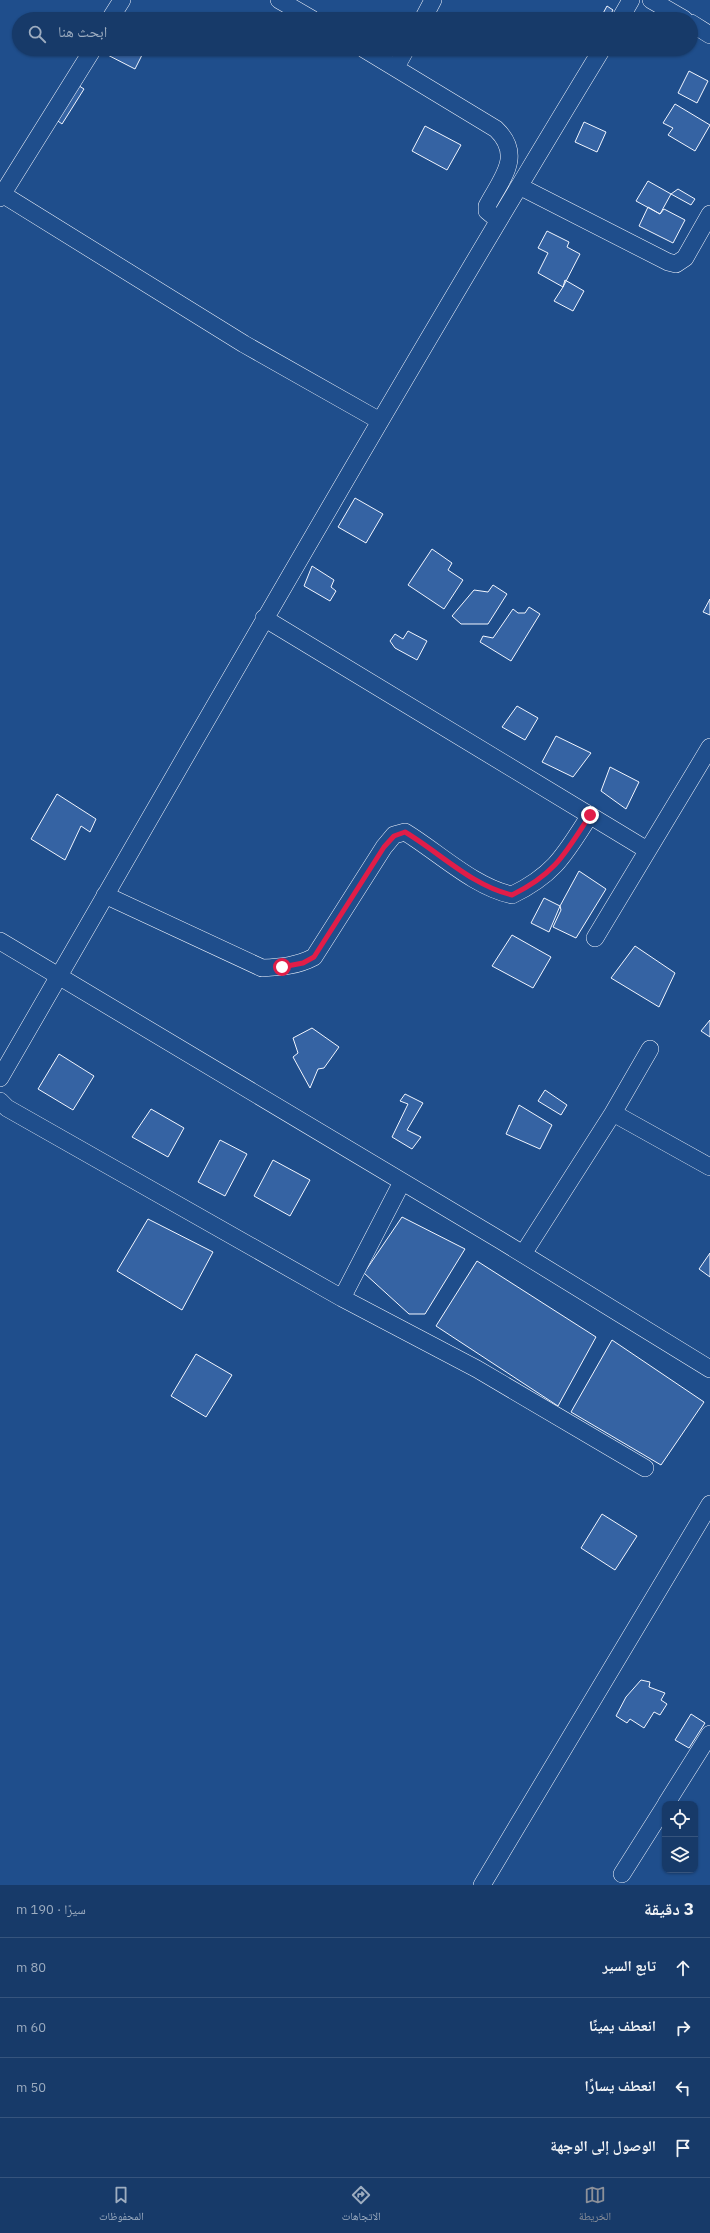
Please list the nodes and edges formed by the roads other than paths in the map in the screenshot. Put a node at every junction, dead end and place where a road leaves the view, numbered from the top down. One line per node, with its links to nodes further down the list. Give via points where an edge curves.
1 (122, 0): 6 (street)
2 (279, 0): 7 (street)
3 (433, 0): 8 (street)
4 (631, 0): 9 (street)
5 (651, 0): 10 (street)
6 (114, 12)
7 (300, 12)
8 (427, 12)
9 (624, 12)
10 (672, 12)
11 (698, 27): 12 (street)
12 (710, 34)
13 (89, 56): 19 (street)
14 (376, 56): 17 (street)
15 (402, 56): 17 (street)
16 (598, 56): 18 (street)
17 (396, 67): 21 (street, via 496,129 503,136 510,149 507,171 487,206 487,211)
18 (519, 186): 20 (street, via 676,264 685,258); 21 (street)
19 (1, 196): 22 (street, via 244,344)
20 (710, 214)
21 (498, 220): 22 (street)
22 (380, 421): 23 (street)
23 (264, 618): 25 (street); 27 (street)
24 (710, 747): 26 (street)
25 (590, 815): 26 (street); 27 (street, via 563,857 547,874 512,895 498,892 480,882 405,832 394,836 384,847 314,957 303,963 282,967 262,968)
26 (647, 850): 28 (street)
27 (105, 895): 30 (street)
28 (594, 938)
29 (0, 941): 30 (street)
30 (59, 977): 32 (street); 36 (street)
31 (650, 1049): 34 (street)
32 (0, 1078)
33 (0, 1101): 38 (street, via 7,1108)
34 (614, 1113): 35 (street); 37 (street)
35 (710, 1167)
36 (402, 1182): 37 (street); 38 (street)
37 (523, 1254): 39 (street)
38 (342, 1298): 40 (street, via 477,1369)
39 (710, 1369)
40 (645, 1468)
41 (710, 1504): 46 (street)
42 (710, 1734): 43 (street)
43 (668, 1801)
44 (662, 1811): 45 (street)
45 (622, 1874)
46 (482, 1885)

